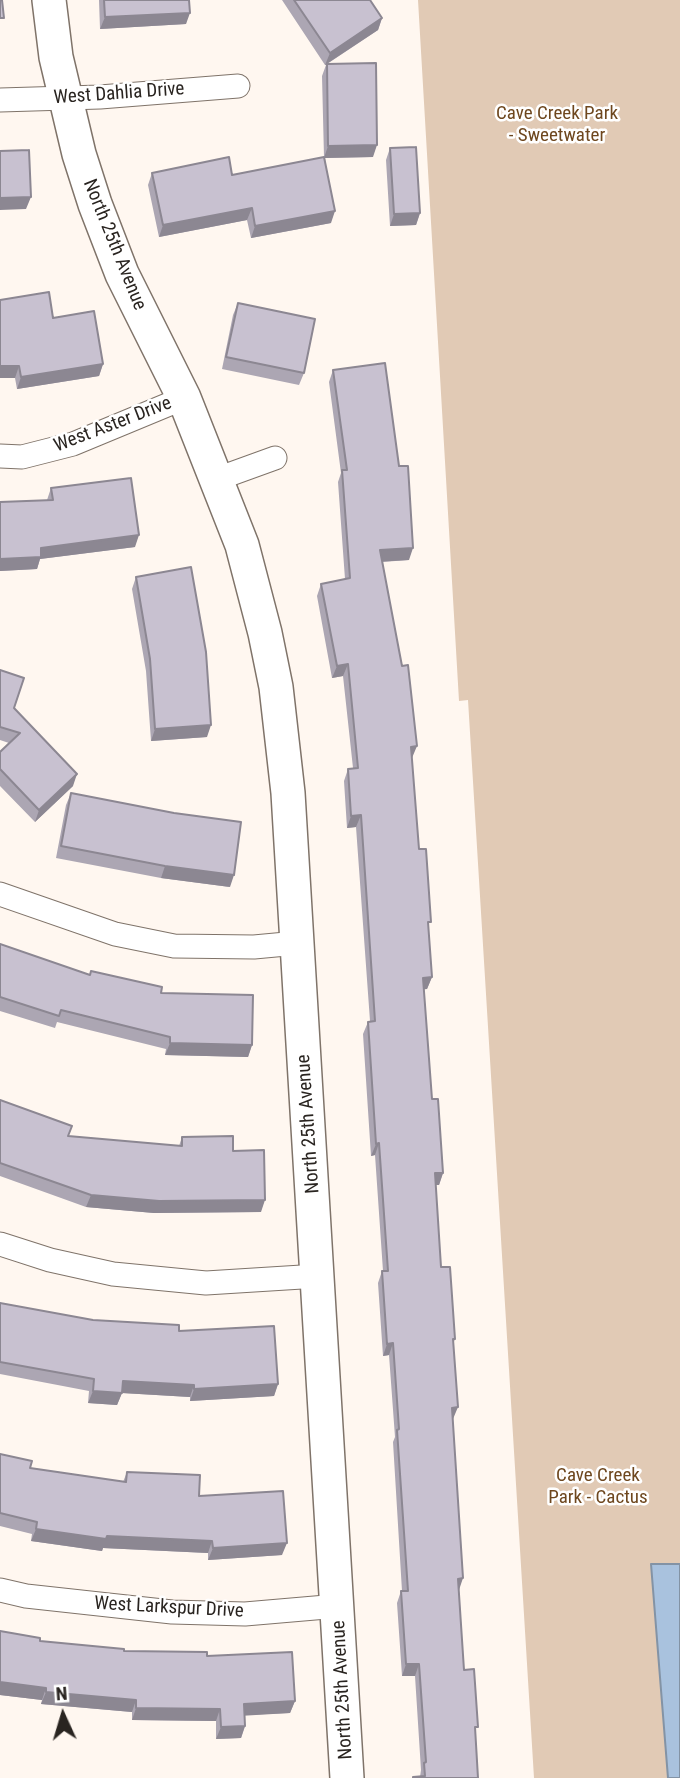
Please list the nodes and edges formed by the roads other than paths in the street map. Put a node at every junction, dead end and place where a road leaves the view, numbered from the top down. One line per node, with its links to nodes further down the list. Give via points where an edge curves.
1 (49, 0): 3 (street, North 25th Avenue)
2 (238, 86): 3 (street, West Dahlia Drive)
3 (66, 98): 4 (street, West Dahlia Drive); 5 (street, North 25th Avenue, via 79,154 122,274)
4 (0, 100)
5 (184, 398): 6 (street, West Aster Drive, via 73,444 22,457); 8 (street, North 25th Avenue)
6 (0, 456)
7 (275, 458): 8 (street)
8 (217, 479): 10 (street, North 25th Avenue, via 242,545 275,687 288,782)
9 (0, 894): 10 (street, via 115,934 174,946)
10 (297, 943): 12 (street, North 25th Avenue)
11 (0, 1244): 12 (street, via 113,1274 206,1283)
12 (318, 1276): 14 (street, North 25th Avenue)
13 (0, 1590): 14 (street, West Larkspur Drive, via 172,1612 245,1614)
14 (338, 1606): 15 (street, North 25th Avenue)
15 (347, 1778)

